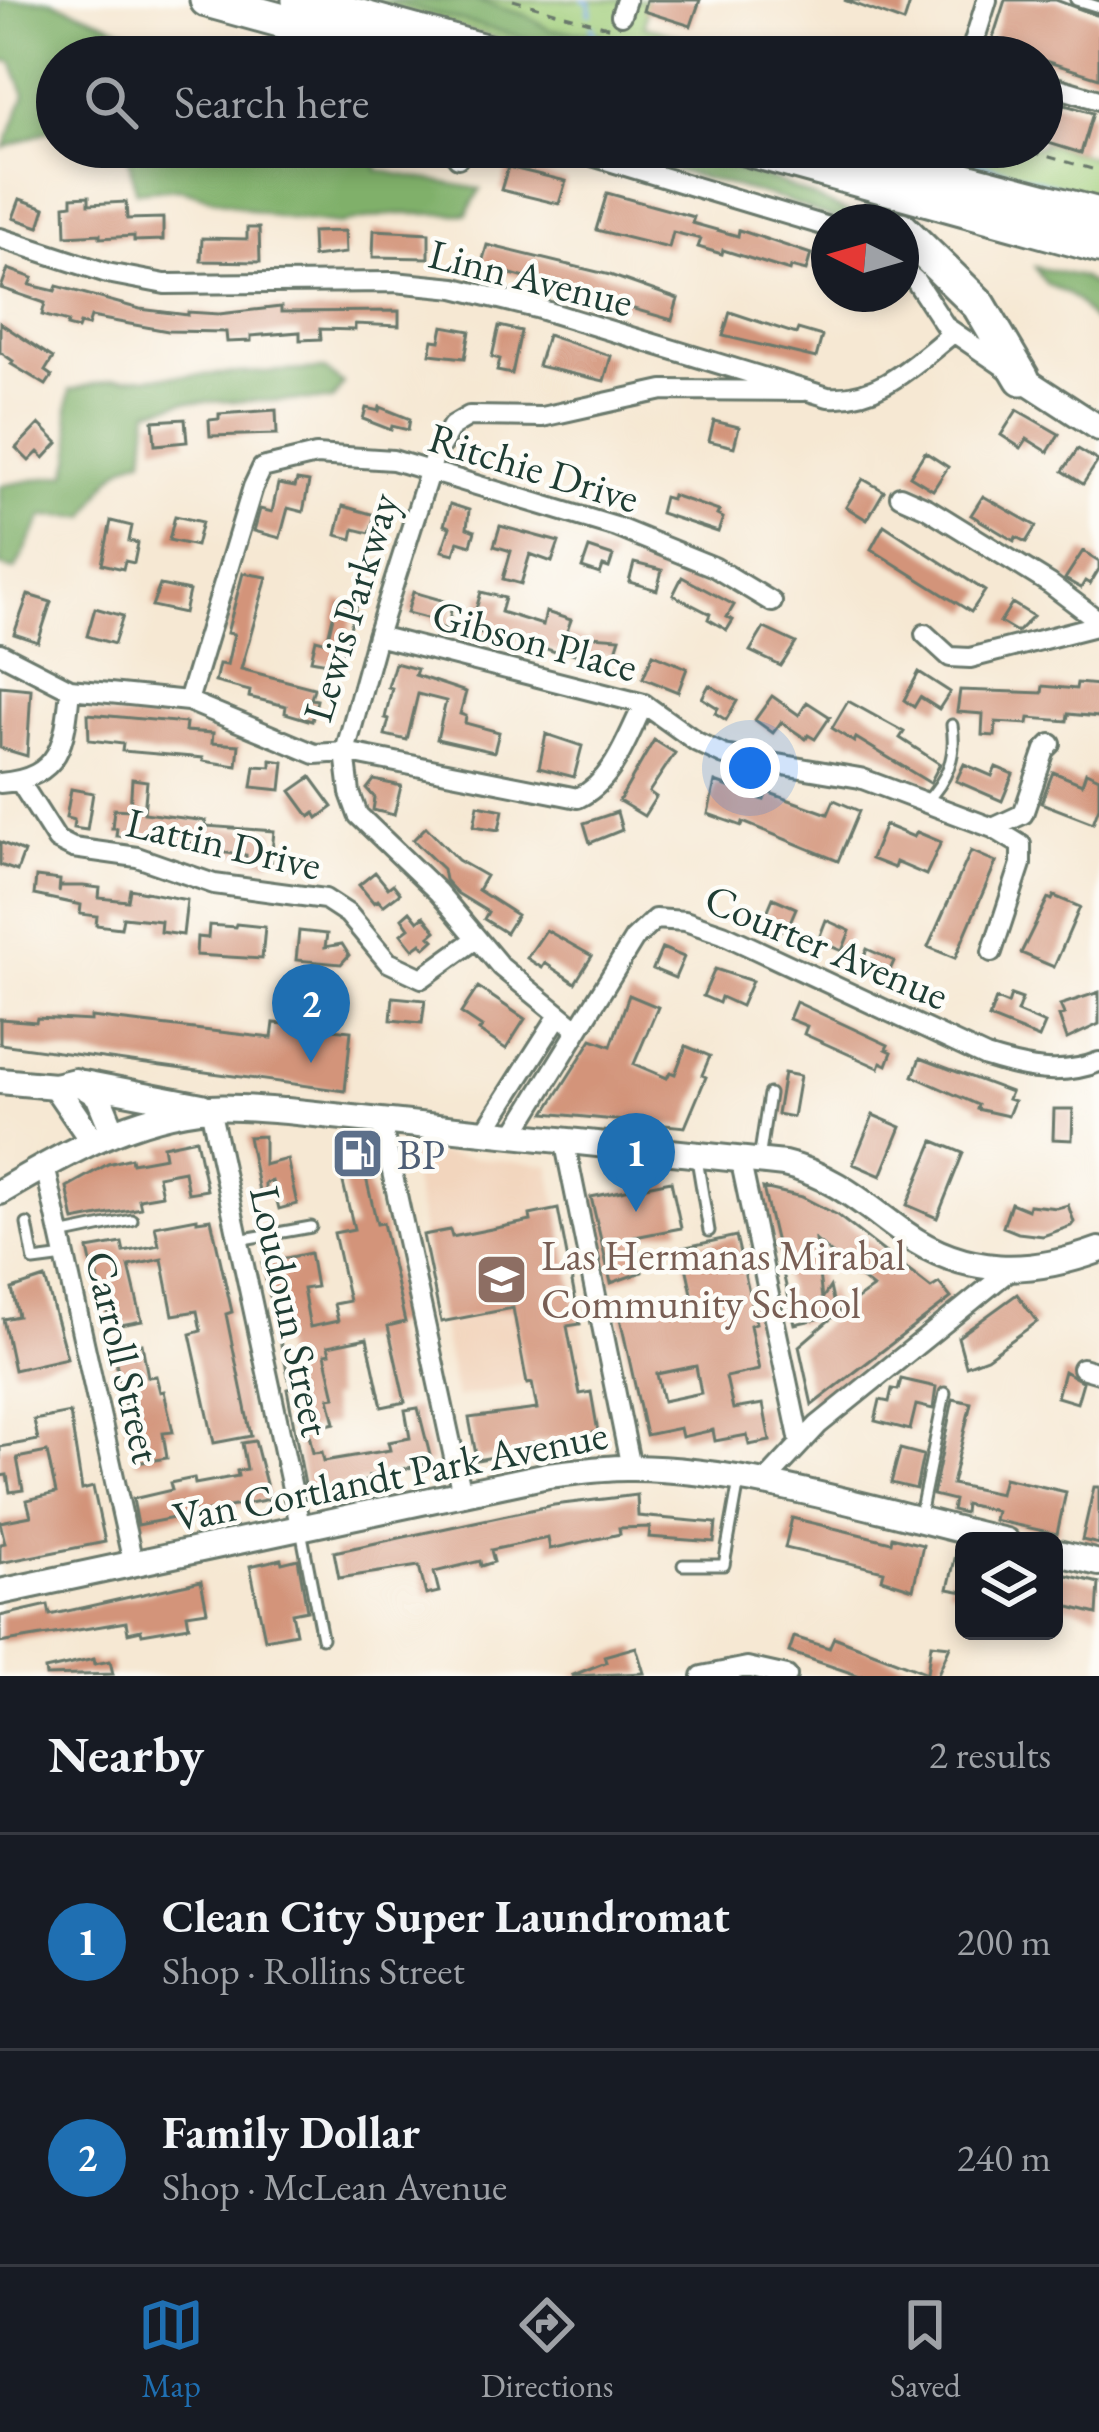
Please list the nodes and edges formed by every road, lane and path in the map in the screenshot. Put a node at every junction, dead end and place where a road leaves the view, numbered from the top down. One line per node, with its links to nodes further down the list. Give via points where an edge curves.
1 (207, 0): 7 (highway)
2 (299, 0): 8 (highway)
3 (512, 0): 9 (path)
4 (987, 0): 10 (street)
5 (1076, 0): 6 (lane)
6 (1099, 7)
7 (338, 36)
8 (430, 36)
9 (638, 36)
10 (979, 36)
11 (1063, 89): 12 (street)
12 (1099, 100)
13 (1063, 161): 18 (path)
14 (632, 168): 22 (street)
15 (815, 168): 19 (highway)
16 (819, 168): 20 (highway)
17 (920, 168): 21 (highway)
18 (1099, 171)
19 (868, 204)
20 (985, 214): 25 (highway); 26 (highway, via 933,231 931,247)
21 (1099, 215)
22 (811, 222)
23 (0, 238): 30 (street, Linn Avenue, via 151,283 455,288)
24 (919, 245): 26 (highway)
25 (1099, 246)
26 (945, 268): 29 (highway, via 988,317)
27 (919, 286): 28 (street)
28 (953, 333): 29 (street); 30 (street, Linn Avenue, via 875,390 838,398)
29 (1022, 377): 31 (street)
30 (804, 391): 32 (street, Lewis Parkway, via 663,390 542,417 470,416 441,441)
31 (1099, 428)
32 (429, 472): 34 (street, Ritchie Drive, via 616,527 714,567); 37 (street, Lewis Parkway); 40 (street, Ritchie Drive, via 393,460 316,455 262,468)
33 (901, 496): 35 (street, via 1050,584)
34 (772, 602)
35 (1099, 623): 36 (street, via 970,658 950,657)
36 (925, 634)
37 (376, 636): 41 (street, Gibson Place); 44 (street, Lewis Parkway)
38 (0, 653): 39 (street)
39 (70, 689): 40 (street); 45 (street, via 65,738 53,760)
40 (188, 701): 44 (street, via 315,754)
41 (644, 704): 44 (street, via 611,770 578,798); 46 (street, Gibson Place, via 724,755 860,778)
42 (952, 725): 46 (lane, via 945,779)
43 (1051, 744): 47 (street, via 1023,814)
44 (345, 752): 48 (street, Lewis Parkway, via 358,815)
45 (10, 783): 48 (street, Lattin Drive, via 73,848 136,857 214,884 325,899 388,962 422,978)
46 (925, 802): 47 (street, Gibson Place)
47 (1002, 825): 49 (street, via 1021,845 1021,864)
48 (476, 939): 50 (street, Lewis Parkway)
49 (992, 952)
50 (559, 1015): 51 (street, Lewis Parkway); 58 (street)
51 (578, 1029): 52 (street, Courter Avenue, via 655,919 685,921 764,952 986,1057 1058,1071); 59 (street)
52 (1099, 1062)
53 (0, 1081): 54 (street)
54 (65, 1084): 56 (street); 60 (street, via 98,1094)
55 (770, 1094): 63 (lane)
56 (210, 1108): 57 (street); 60 (street); 71 (street, Loudoun Street)
57 (381, 1120): 58 (street); 79 (street)
58 (485, 1131): 59 (street)
59 (514, 1134): 61 (street)
60 (102, 1136): 64 (street)
61 (564, 1139): 62 (street); 77 (street)
62 (697, 1154): 63 (street); 69 (lane)
63 (749, 1159): 74 (street, via 827,1179 952,1259); 76 (street)
64 (44, 1166): 65 (street); 70 (street, Carroll Street)
65 (0, 1192)
66 (132, 1220): 70 (lane)
67 (26, 1223): 73 (lane, via 34,1261)
68 (311, 1227): 71 (lane)
69 (709, 1231)
70 (60, 1235): 73 (street, Carroll Street)
71 (238, 1240): 81 (street, Loudoun Street)
72 (1099, 1250): 74 (street)
73 (65, 1257): 84 (street, Carroll Street)
74 (1010, 1270): 76 (street)
75 (945, 1393): 80 (lane)
76 (800, 1442): 78 (street)
77 (631, 1468): 78 (street, Van Cortlandt Park Avenue); 79 (street, Van Cortlandt Park Avenue, via 548,1475)
78 (750, 1483): 80 (street, Van Cortlandt Park Avenue); 86 (lane, via 724,1565)
79 (462, 1495): 81 (street, Van Cortlandt Park Avenue)
80 (919, 1520): 82 (street, Van Cortlandt Park Avenue)
81 (301, 1530): 84 (street, Van Cortlandt Park Avenue); 88 (lane)
82 (969, 1532)
83 (1063, 1554): 85 (street)
84 (134, 1563): 87 (street, Van Cortlandt Park Avenue)
85 (1099, 1563)
86 (683, 1565)
87 (0, 1592)
88 (322, 1638)
89 (702, 1676): 90 (street, via 736,1667)
90 (787, 1676)

